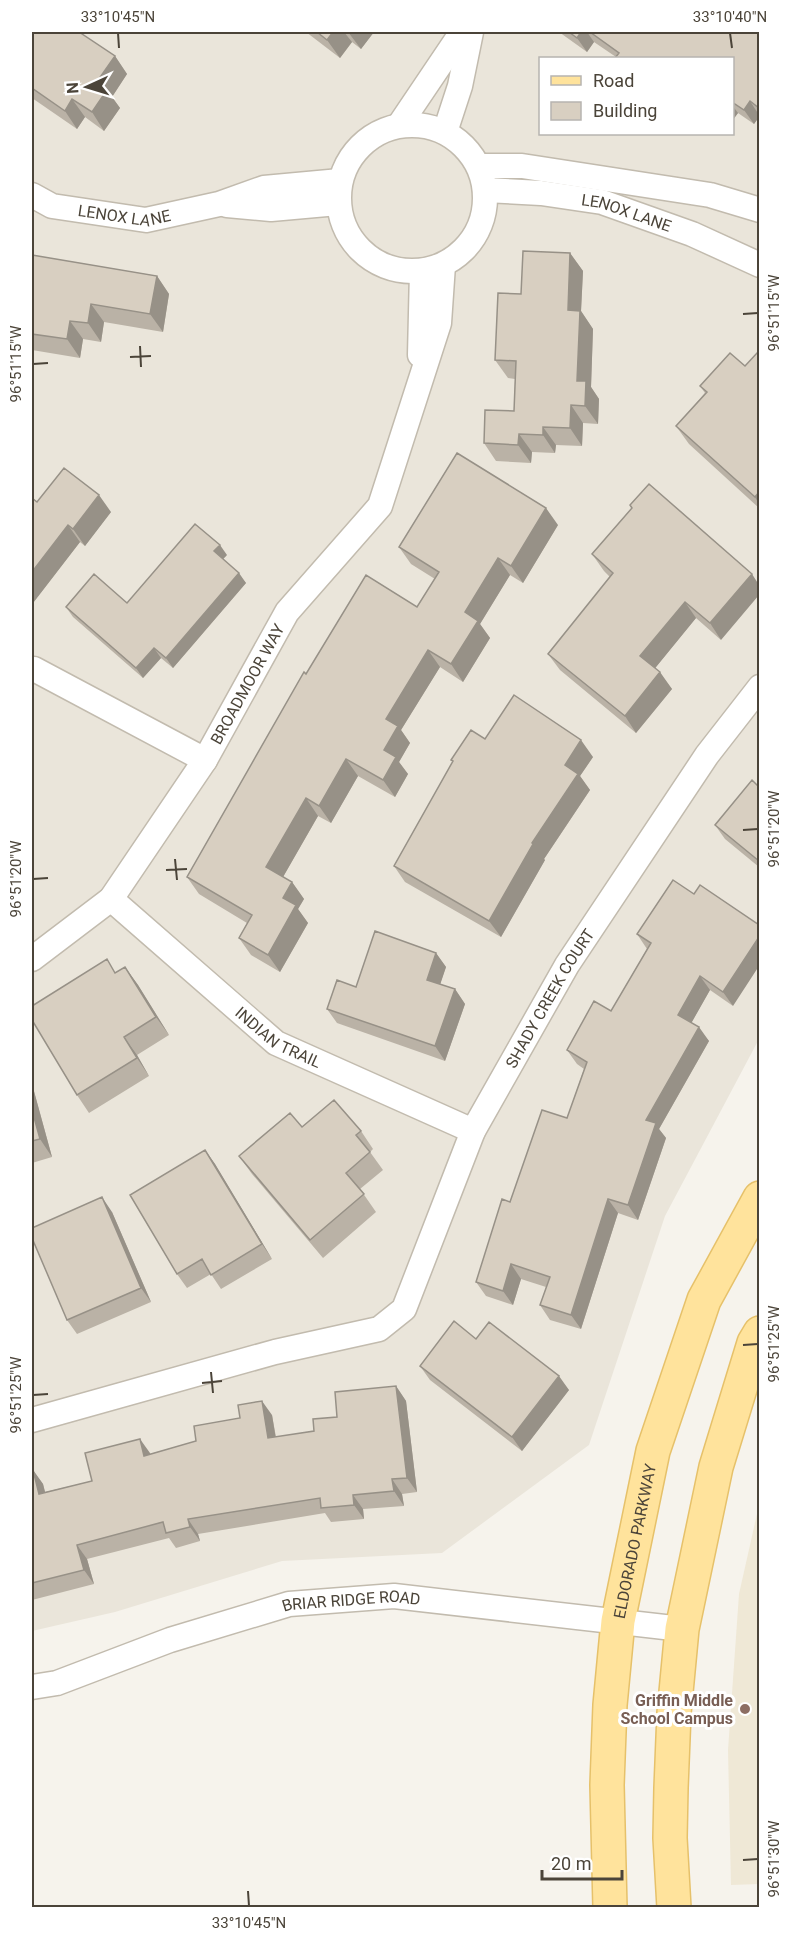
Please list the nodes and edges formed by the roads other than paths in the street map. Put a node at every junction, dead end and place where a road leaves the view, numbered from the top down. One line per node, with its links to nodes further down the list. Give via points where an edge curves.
1 (462, 32): 3 (street)
2 (471, 32): 4 (street)
3 (400, 124): 4 (street, via 422,124); 7 (street, via 361,143 348,161)
4 (445, 132): 5 (street, via 465,146)
5 (479, 166): 6 (street); 9 (street, LENOX LANE, via 522,166 675,189)
6 (485, 190): 10 (street, LENOX LANE, via 602,202 692,234); 11 (street, via 484,213 476,234 462,252)
7 (339, 192): 8 (street, LENOX LANE, via 272,209 219,204 147,220 52,206); 11 (street, via 344,227 357,247 375,262 398,270)
8 (32, 195)
9 (759, 210)
10 (759, 265)
11 (433, 268): 14 (street, BROADMOOR WAY, via 420,382 380,506 287,612)
12 (32, 670): 14 (street)
13 (759, 687): 17 (street, SHADY CREEK COURT, via 707,755 567,965)
14 (205, 760): 15 (street, BROADMOOR WAY)
15 (111, 898): 16 (street, BROADMOOR WAY); 17 (street, INDIAN TRAIL, via 276,1043)
16 (32, 959)
17 (473, 1131): 20 (street, SHADY CREEK COURT, via 404,1309 379,1329 274,1352)
18 (759, 1197): 21 (main road, ELDORADO PARKWAY, via 704,1300 665,1417 654,1451)
19 (759, 1333): 22 (main road, via 716,1467)
20 (32, 1420)
21 (618, 1622): 22 (street, BRIAR RIDGE ROAD); 23 (street, BRIAR RIDGE ROAD, via 394,1596 289,1604 170,1640 57,1683); 24 (main road, ELDORADO PARKWAY, via 607,1785)
22 (682, 1629): 25 (main road, via 671,1788)
23 (32, 1687)
24 (610, 1908)
25 (674, 1908)

